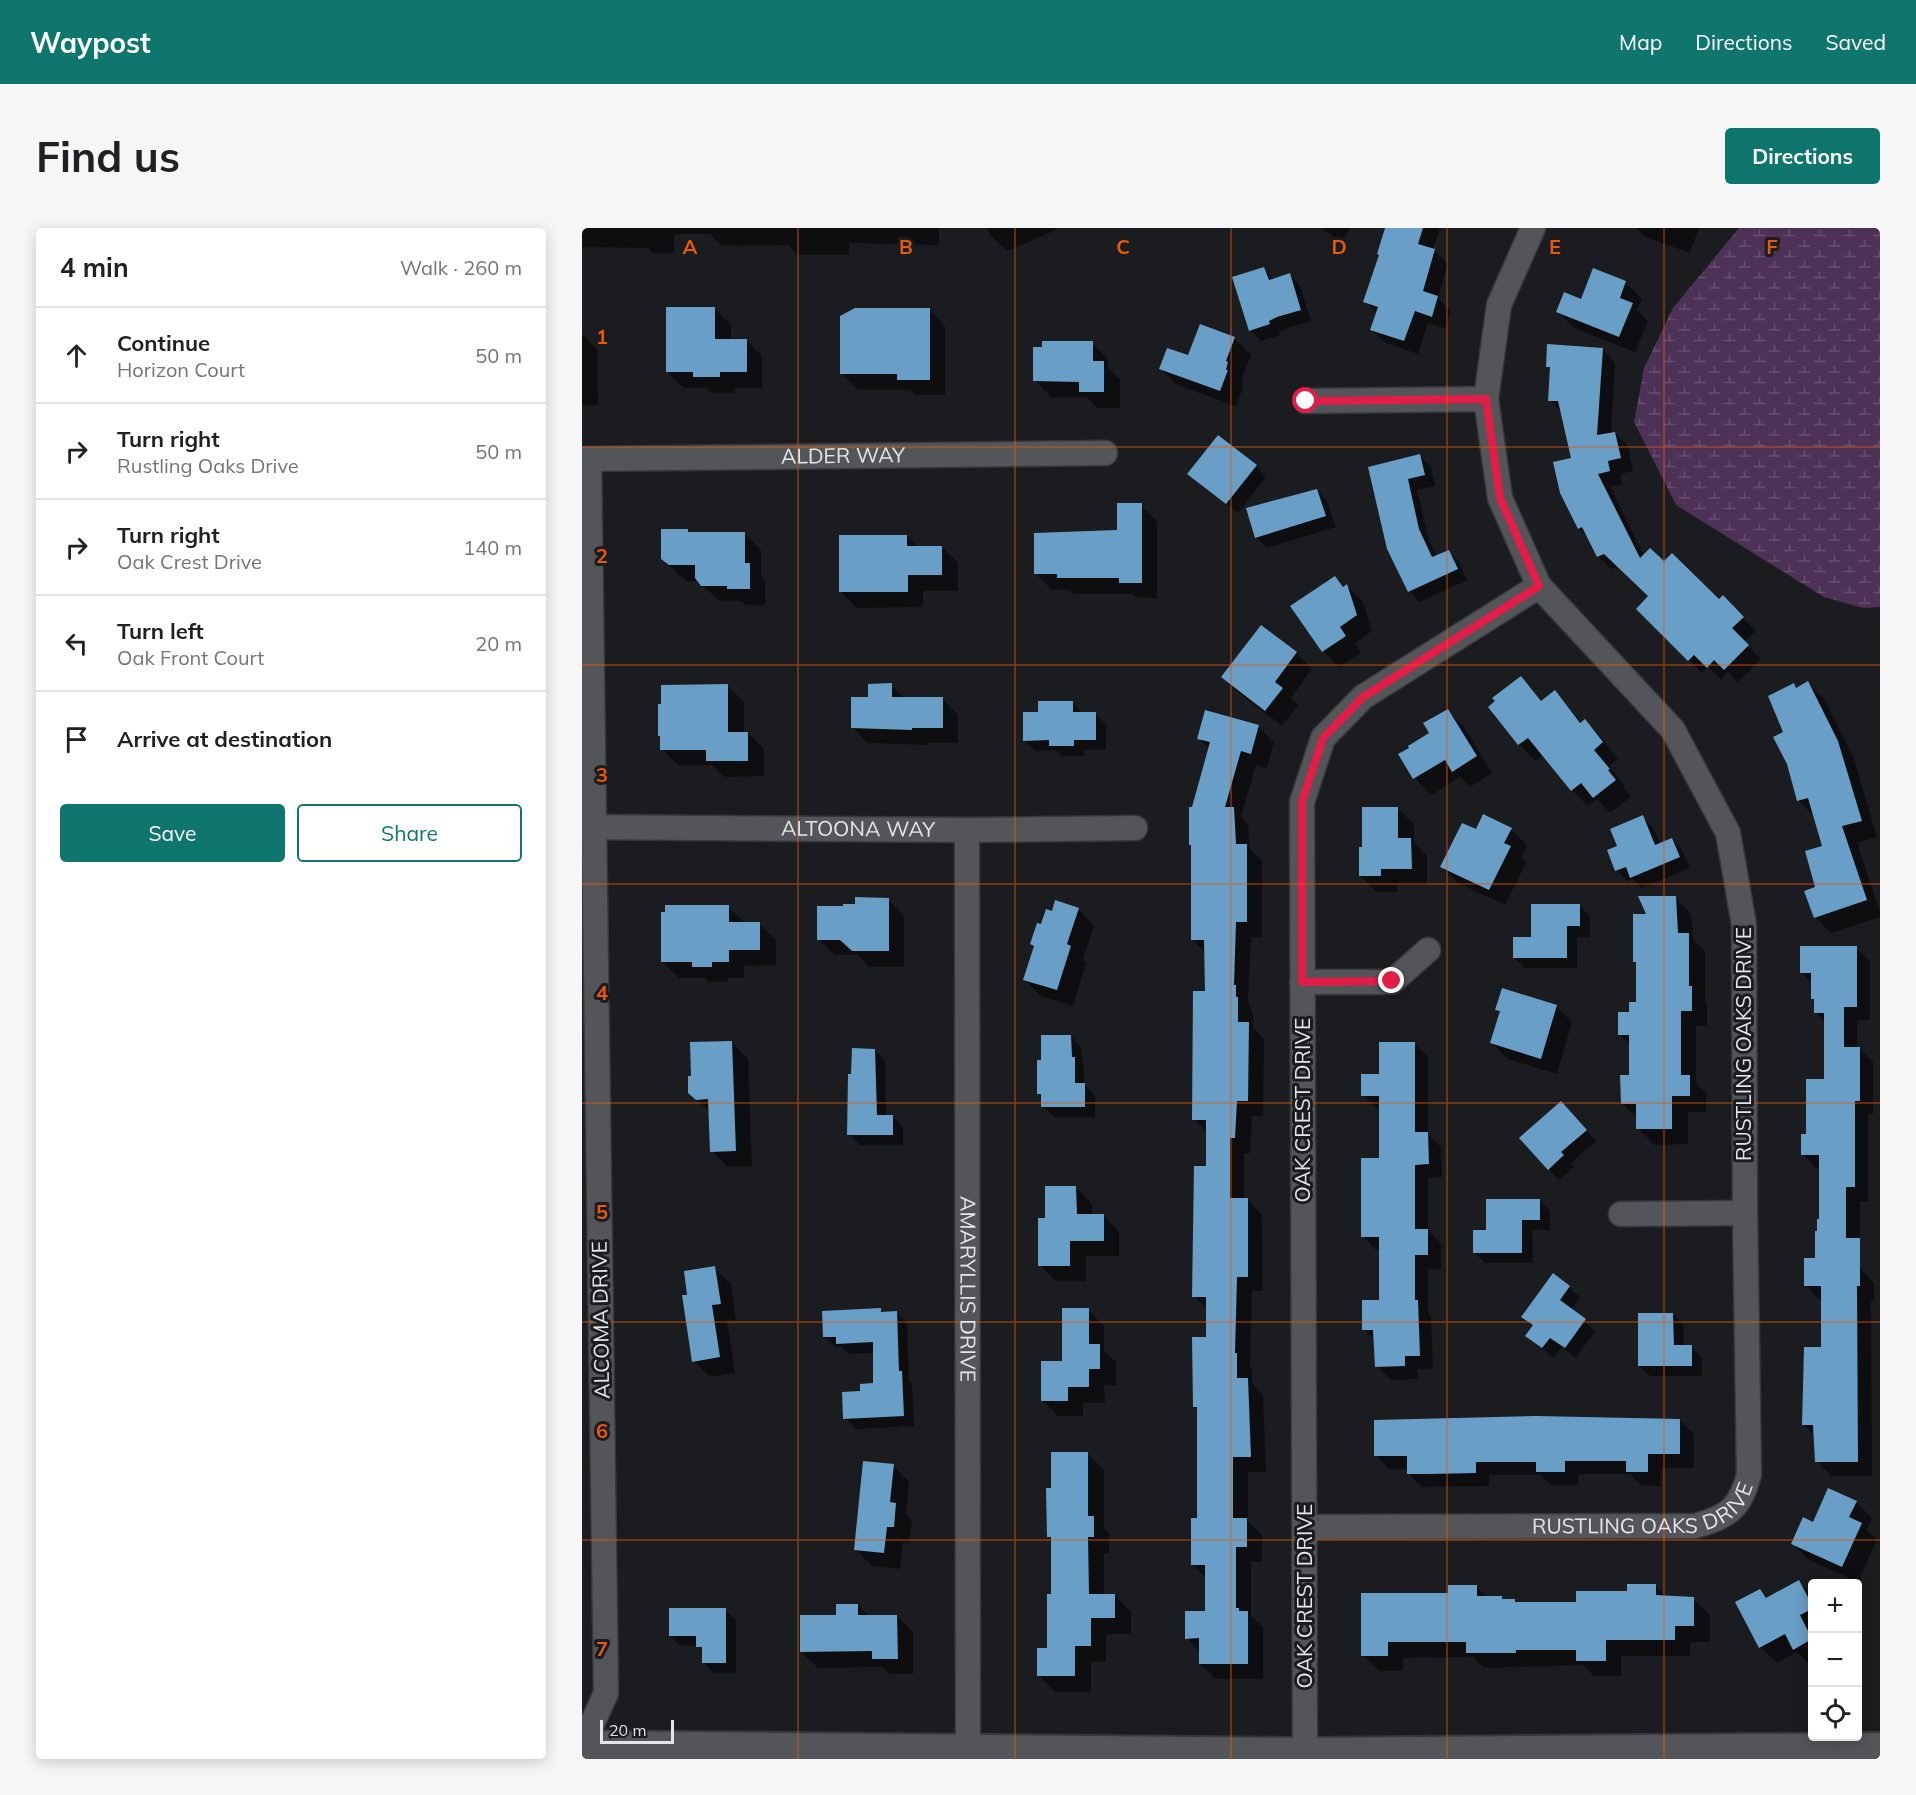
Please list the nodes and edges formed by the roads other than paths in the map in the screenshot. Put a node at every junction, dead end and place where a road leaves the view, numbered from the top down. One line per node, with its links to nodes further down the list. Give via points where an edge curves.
1 (1533, 228): 2 (street, RUSTLING OAKS DRIVE, via 1499,305)
2 (1486, 399): 3 (street); 6 (street, RUSTLING OAKS DRIVE, via 1500,498)
3 (1306, 401)
4 (1106, 453): 5 (street, ALDER WAY)
5 (585, 459): 7 (street, ALCOMA DRIVE)
6 (1539, 586): 11 (street, OAK CREST DRIVE, via 1363,697 1323,738 1302,802); 12 (street, RUSTLING OAKS DRIVE, via 1673,730 1728,833 1744,925)
7 (588, 827): 9 (street, ALTOONA WAY); 15 (street, ALCOMA DRIVE, via 606,1693)
8 (1135, 828): 9 (street, ALTOONA WAY)
9 (967, 830): 17 (street, AMARYLLIS DRIVE)
10 (1428, 950): 11 (street, via 1392,981)
11 (1302, 982): 14 (street, OAK CREST DRIVE)
12 (1745, 1213): 13 (street); 14 (street, RUSTLING OAKS DRIVE, via 1749,1474 1744,1495 1717,1521 1695,1526)
13 (1621, 1214)
14 (1305, 1527): 19 (street, OAK CREST DRIVE)
15 (583, 1745): 18 (street)
16 (1880, 1747): 19 (street)
17 (968, 1748): 18 (street); 19 (street)
18 (841, 1753)
19 (1306, 1755)

